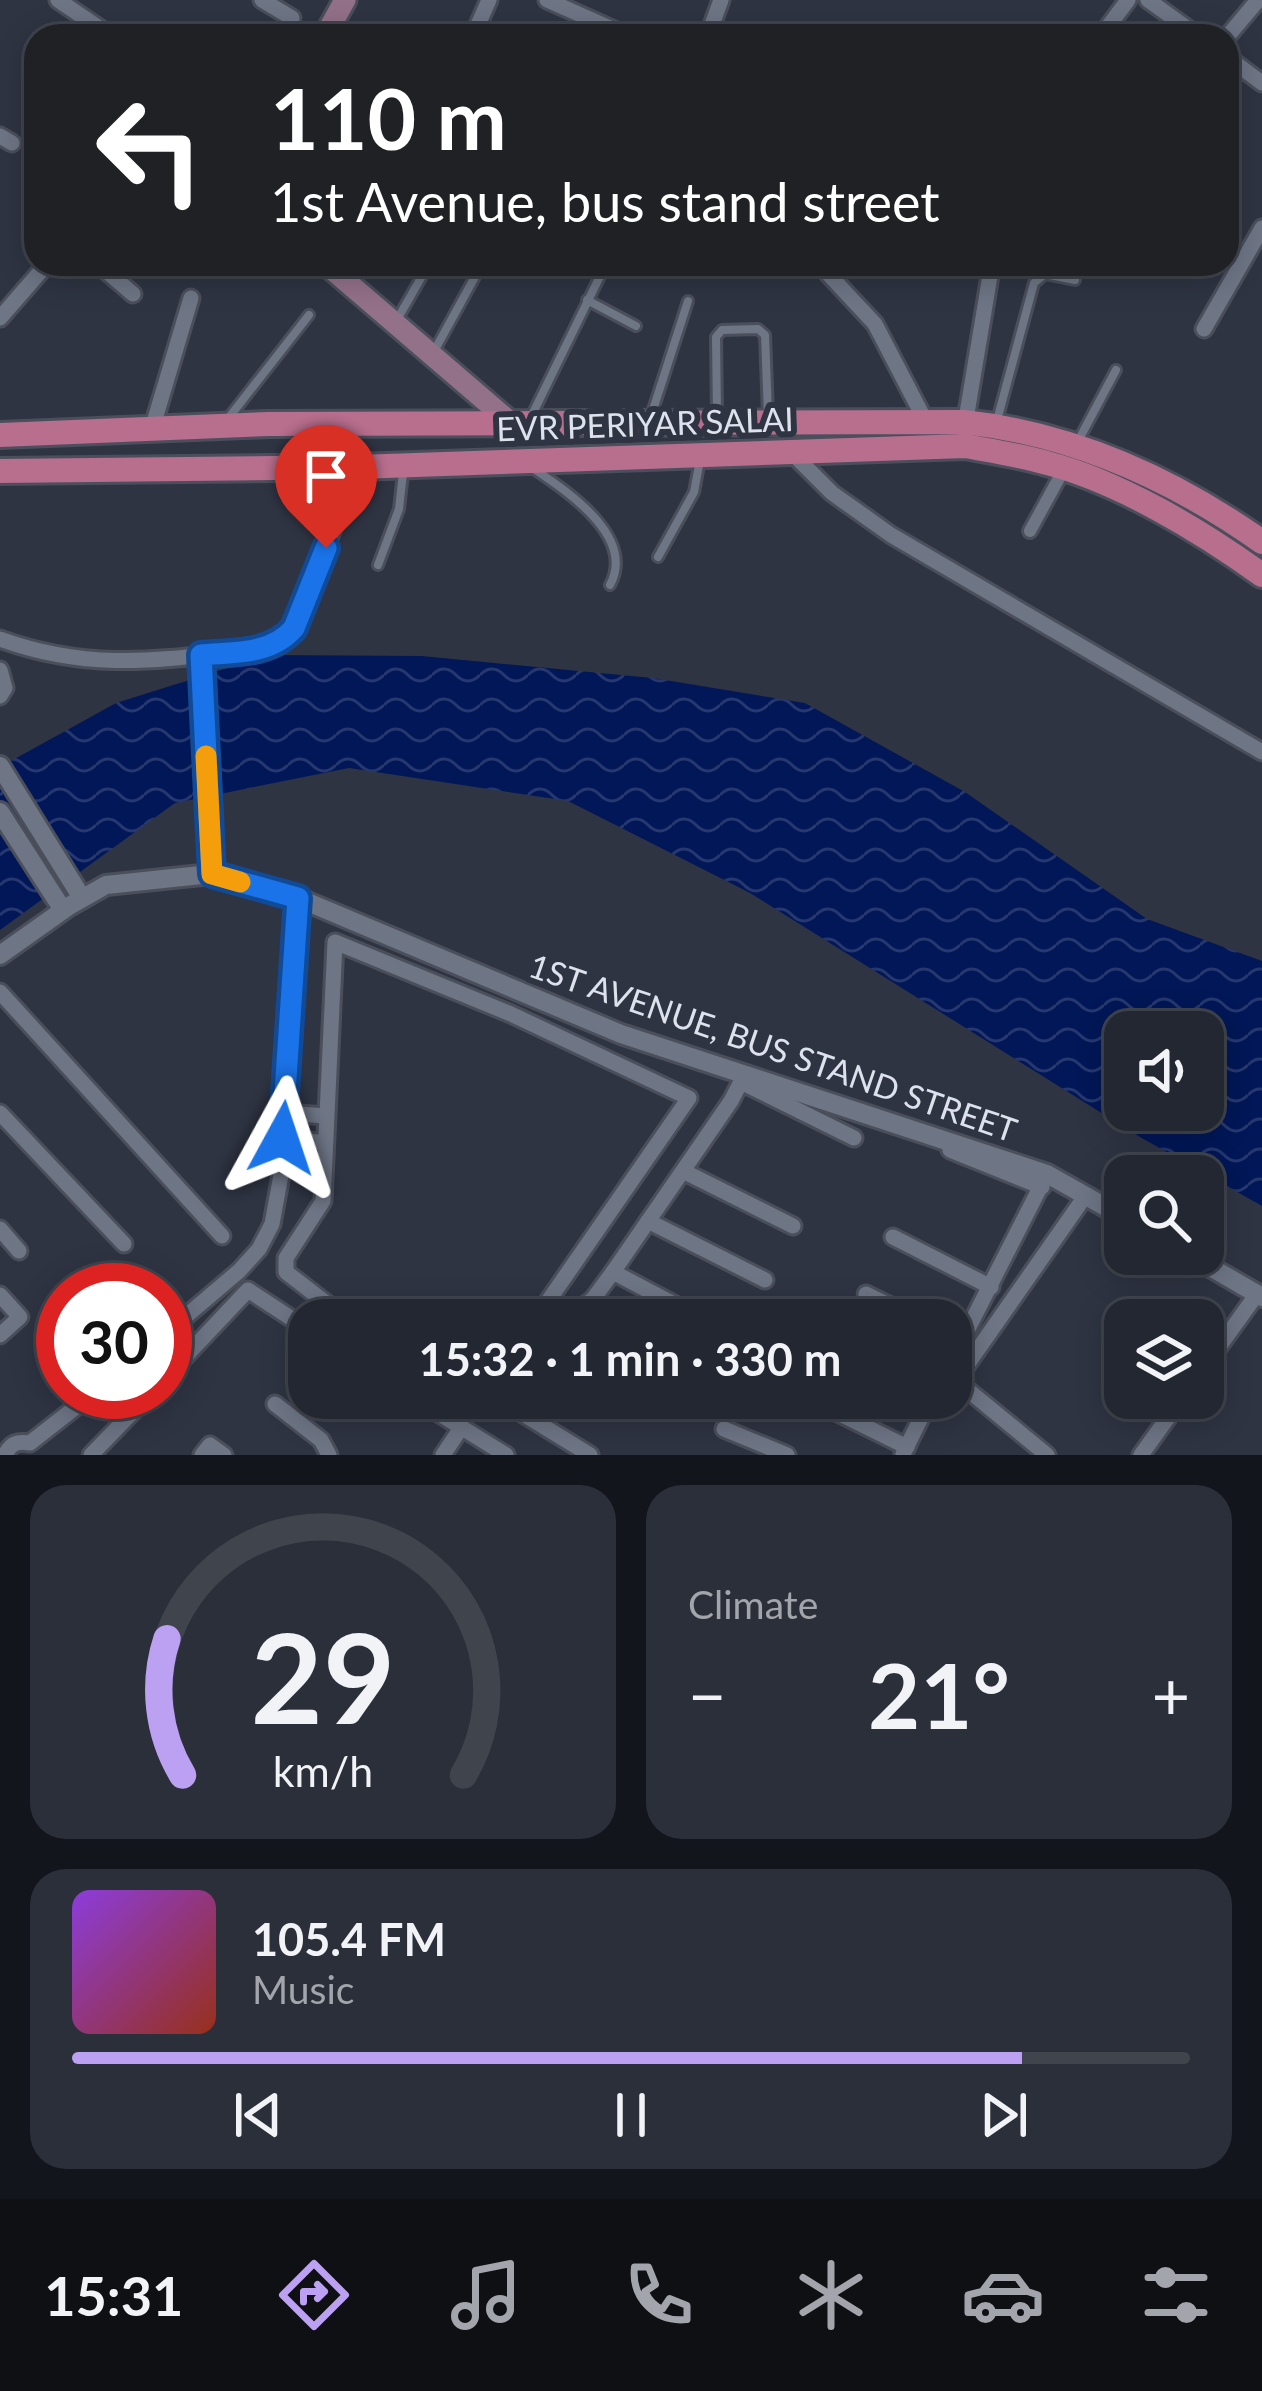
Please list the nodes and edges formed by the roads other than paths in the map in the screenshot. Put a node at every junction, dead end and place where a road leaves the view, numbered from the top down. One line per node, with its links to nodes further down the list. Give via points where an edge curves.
1 (58, 0): 7 (street)
2 (262, 0): 6 (street)
3 (548, 0): 8 (street)
4 (1148, 0): 9 (street)
5 (1258, 0): 10 (street)
6 (292, 18)
7 (93, 24)
8 (601, 24)
9 (1181, 24)
10 (1238, 24)
11 (1262, 228): 12 (street)
12 (1239, 268)
13 (37, 276): 30 (street)
14 (112, 276): 25 (street)
15 (339, 276): 31 (main road)
16 (422, 276): 31 (lane)
17 (475, 276): 34 (lane)
18 (600, 276): 27 (lane)
19 (830, 276): 41 (street, via 875,324)
20 (990, 276): 45 (street)
21 (1043, 276): 43 (lane, via 1034,283)
22 (1055, 276): 24 (lane)
23 (1234, 276): 33 (street)
24 (1075, 280)
25 (133, 294)
26 (191, 298): 44 (street)
27 (587, 300): 32 (lane); 36 (lane)
28 (688, 301): 37 (lane)
29 (309, 315): 42 (lane)
30 (0, 318)
31 (394, 325): 34 (main road)
32 (636, 326)
33 (1204, 328)
34 (432, 356): 36 (main road)
35 (1116, 370): 47 (lane)
36 (519, 422): 37 (main road, EVR PERIYAR SALAI); 40 (main road, EVR PERIYAR SALAI)
37 (648, 423): 38 (main road, EVR PERIYAR SALAI)
38 (717, 423): 39 (main road, EVR PERIYAR SALAI); 39 (lane, via 716,337 758,329 765,335)
39 (769, 423): 41 (main road, EVR PERIYAR SALAI)
40 (269, 424): 42 (main road, EVR PERIYAR SALAI); 53 (main road)
41 (927, 424): 45 (main road, EVR PERIYAR SALAI)
42 (222, 426): 44 (main road, EVR PERIYAR SALAI)
43 (995, 426): 45 (main road, EVR PERIYAR SALAI); 47 (main road, EVR PERIYAR SALAI)
44 (152, 429): 46 (main road, EVR PERIYAR SALAI)
45 (964, 434): 48 (main road, EVR PERIYAR SALAI); 54 (main road, EVR PERIYAR SALAI)
46 (0, 435)
47 (1076, 445): 57 (main road, EVR PERIYAR SALAI, via 1154,478)
48 (792, 453): 49 (main road, EVR PERIYAR SALAI); 66 (street, via 890,535)
49 (701, 456): 50 (main road, EVR PERIYAR SALAI); 58 (lane, via 694,492)
50 (523, 461): 51 (main road, EVR PERIYAR SALAI); 61 (lane, via 598,523 617,559)
51 (404, 465): 52 (main road, EVR PERIYAR SALAI); 59 (lane, via 400,508)
52 (357, 466): 53 (main road, EVR PERIYAR SALAI); 63 (street, via 294,628 261,649)
53 (274, 468): 55 (main road, EVR PERIYAR SALAI)
54 (1064, 469): 56 (street); 60 (main road, EVR PERIYAR SALAI, via 1158,509)
55 (0, 471)
56 (1030, 530)
57 (1262, 542)
58 (658, 557)
59 (378, 565)
60 (1262, 575)
61 (610, 585)
62 (0, 641): 63 (street, via 114,662)
63 (201, 655): 69 (street)
64 (0, 670): 65 (street)
65 (0, 696)
66 (1262, 752)
67 (0, 766): 70 (street)
68 (0, 812): 72 (street)
69 (212, 874): 70 (street, 1ST AVENUE, BUS STAND STREET, via 106,885); 71 (street, 1ST AVENUE, BUS STAND STREET)
70 (82, 898): 72 (street, 1ST AVENUE, BUS STAND STREET)
71 (298, 898): 75 (street, 1ST AVENUE, BUS STAND STREET); 77 (street)
72 (63, 910): 73 (street, 1ST AVENUE, BUS STAND STREET)
73 (0, 955)
74 (0, 992): 90 (street)
75 (742, 1079): 80 (street); 83 (street); 84 (street, 1ST AVENUE, BUS STAND STREET)
76 (0, 1113): 92 (street)
77 (285, 1113): 78 (street); 79 (street)
78 (326, 1116): 81 (street); 102 (street, via 335,942 689,1098)
79 (282, 1138): 81 (street); 106 (street, via 272,1224 259,1249)
80 (854, 1138)
81 (326, 1143): 101 (street, via 323,1201 286,1258 286,1272)
82 (931, 1143): 84 (street)
83 (683, 1171): 87 (street); 88 (street)
84 (1044, 1182): 85 (street, 1ST AVENUE, BUS STAND STREET); 97 (street)
85 (1086, 1196): 86 (street, 1ST AVENUE, BUS STAND STREET); 133 (street, via 960,1376)
86 (1104, 1206)
87 (648, 1221): 94 (street); 96 (street)
88 (794, 1226)
89 (0, 1228): 93 (street)
90 (222, 1236)
91 (893, 1237): 97 (street)
92 (124, 1244)
93 (19, 1251)
94 (613, 1272): 103 (street); 104 (street)
95 (1224, 1275): 100 (street)
96 (765, 1280)
97 (991, 1287): 108 (street)
98 (866, 1294): 105 (street)
99 (0, 1295): 109 (street, via 20,1318)
100 (1260, 1296): 110 (street)
101 (321, 1299)
102 (550, 1299)
103 (593, 1299)
104 (664, 1299)
105 (876, 1299)
106 (192, 1310)
107 (288, 1316): 111 (street, via 248,1290)
108 (972, 1316)
109 (0, 1335)
110 (1224, 1342)
111 (192, 1344)
112 (275, 1404): 128 (street)
113 (67, 1419): 122 (street)
114 (126, 1419): 125 (street)
115 (447, 1419): 120 (street)
116 (531, 1419): 131 (street)
117 (847, 1419): 123 (street)
118 (921, 1419): 123 (street)
119 (1167, 1419): 134 (street)
120 (461, 1428): 129 (street); 130 (street)
121 (724, 1429): 132 (street)
122 (35, 1449): 124 (street, via 19,1442)
123 (905, 1451)
124 (5, 1455)
125 (91, 1455)
126 (202, 1455): 127 (street, via 210,1445)
127 (224, 1455)
128 (329, 1455)
129 (443, 1455)
130 (506, 1455)
131 (590, 1455)
132 (787, 1455)
133 (1047, 1455)
134 (1141, 1455)

